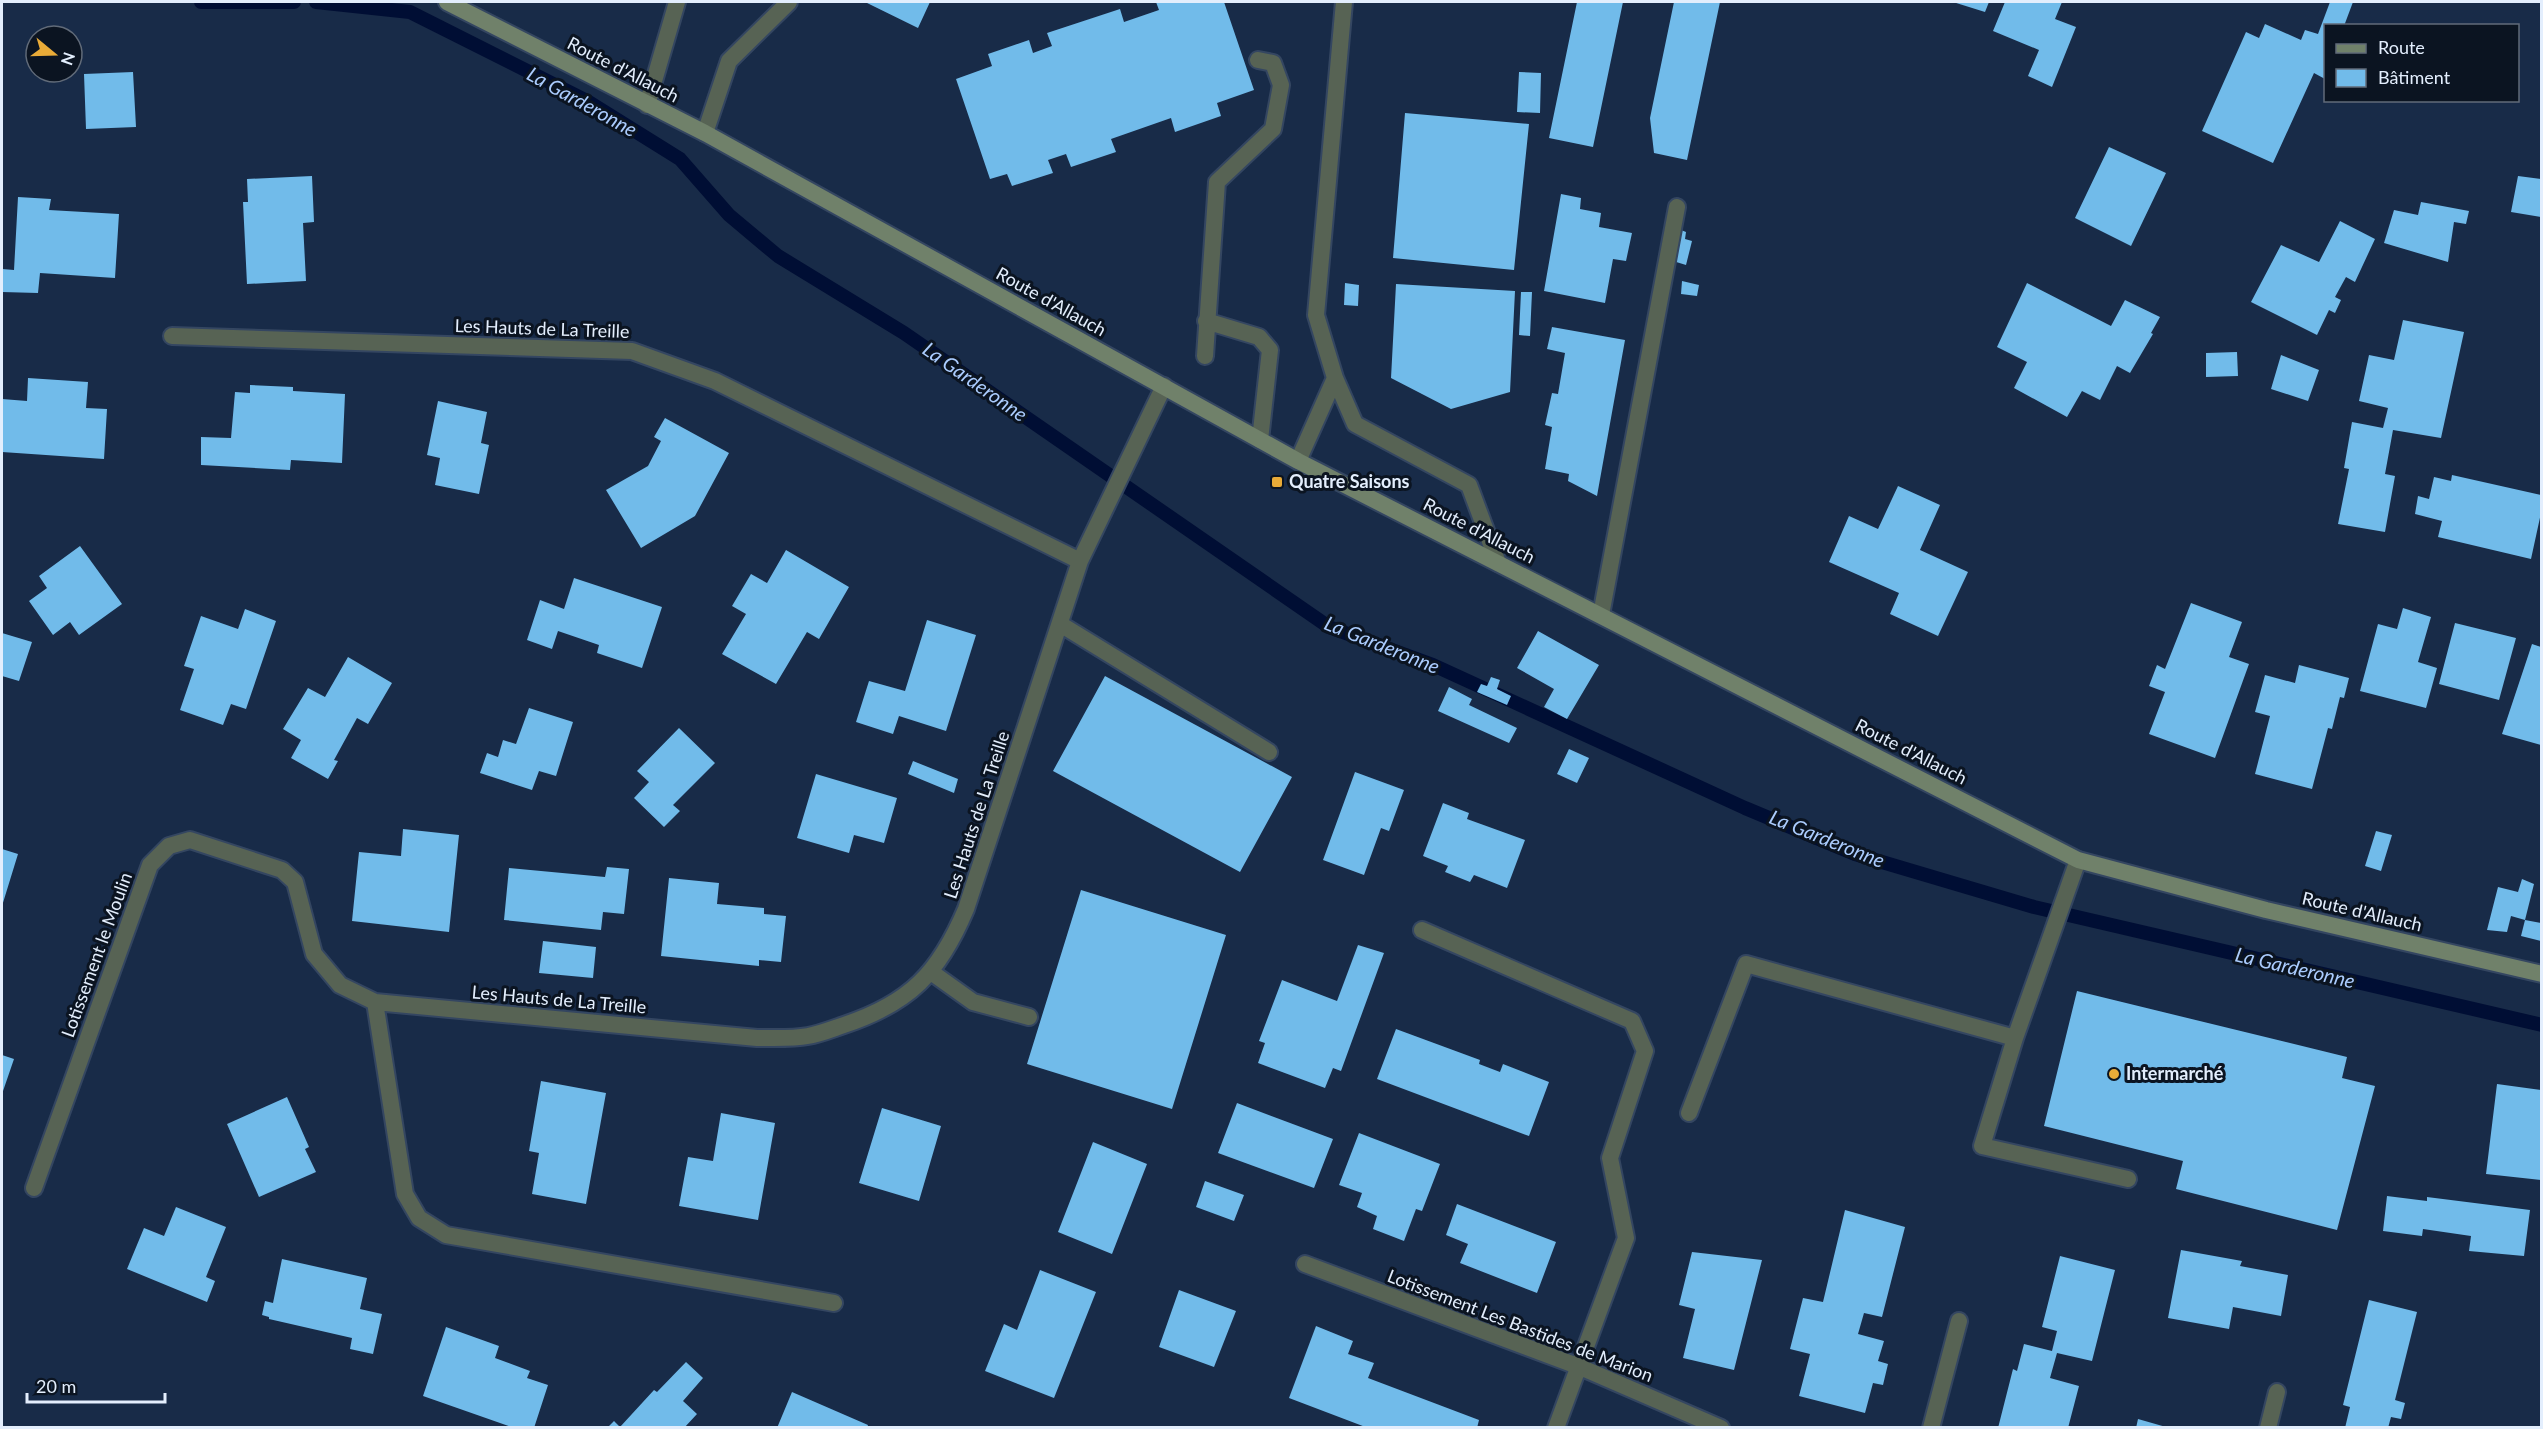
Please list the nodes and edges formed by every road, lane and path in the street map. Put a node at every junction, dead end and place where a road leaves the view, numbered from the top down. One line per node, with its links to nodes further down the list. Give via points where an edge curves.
1 (447, 2): 6 (main road, Route d'Allauch)
2 (677, 2): 6 (street)
3 (789, 2): 7 (street, via 729,61)
4 (1344, 2): 12 (street, via 1316,315)
5 (1258, 60): 9 (street, via 1273,63 1281,86 1273,129 1217,182)
6 (647, 105): 7 (main road, Route d'Allauch)
7 (705, 133): 13 (main road, Route d'Allauch)
8 (1677, 207): 18 (street)
9 (1206, 321): 11 (street); 14 (street, via 1259,337 1270,350)
10 (172, 336): 16 (street, Les Hauts de La Treille, via 632,351 715,381)
11 (1205, 356)
12 (1335, 378): 15 (street); 17 (street, via 1355,424 1469,485)
13 (1164, 386): 14 (main road, Route d'Allauch); 16 (street, Les Hauts de La Treille)
14 (1260, 440): 15 (main road, Route d'Allauch)
15 (1298, 461): 17 (main road, Route d'Allauch)
16 (1080, 561): 19 (street, Les Hauts de La Treille)
17 (1498, 562): 18 (main road, Route d'Allauch)
18 (1601, 615): 21 (main road, Route d'Allauch)
19 (1060, 624): 20 (street); 23 (street, Les Hauts de La Treille, via 966,909 953,940)
20 (1269, 752)
21 (2078, 860): 24 (main road, Route d'Allauch, via 2266,910); 27 (street)
22 (1422, 930): 34 (street, via 1632,1021 1645,1051 1610,1158 1626,1238)
23 (931, 972): 25 (street, Les Hauts de La Treille, via 907,995 858,1020 809,1036 757,1038); 26 (street, via 973,1002)
24 (2541, 974)
25 (375, 1002): 30 (street, Lotissement le Moulin, via 340,985 315,954 295,882 282,870 190,840 169,846 150,865); 32 (street, via 405,1194 419,1218 446,1235)
26 (1029, 1017)
27 (2015, 1038): 28 (street, via 1746,964); 29 (street, via 1982,1146)
28 (1689, 1113)
29 (2128, 1179)
30 (34, 1188)
31 (1305, 1264): 34 (street, Lotissement Les Bastides de Marion)
32 (834, 1303)
33 (1959, 1321): 38 (street)
34 (1580, 1367): 36 (street); 37 (street, Lotissement Les Bastides de Marion)
35 (2277, 1392): 39 (street)
36 (1556, 1428)
37 (1721, 1428)
38 (1931, 1428)
39 (2268, 1428)

